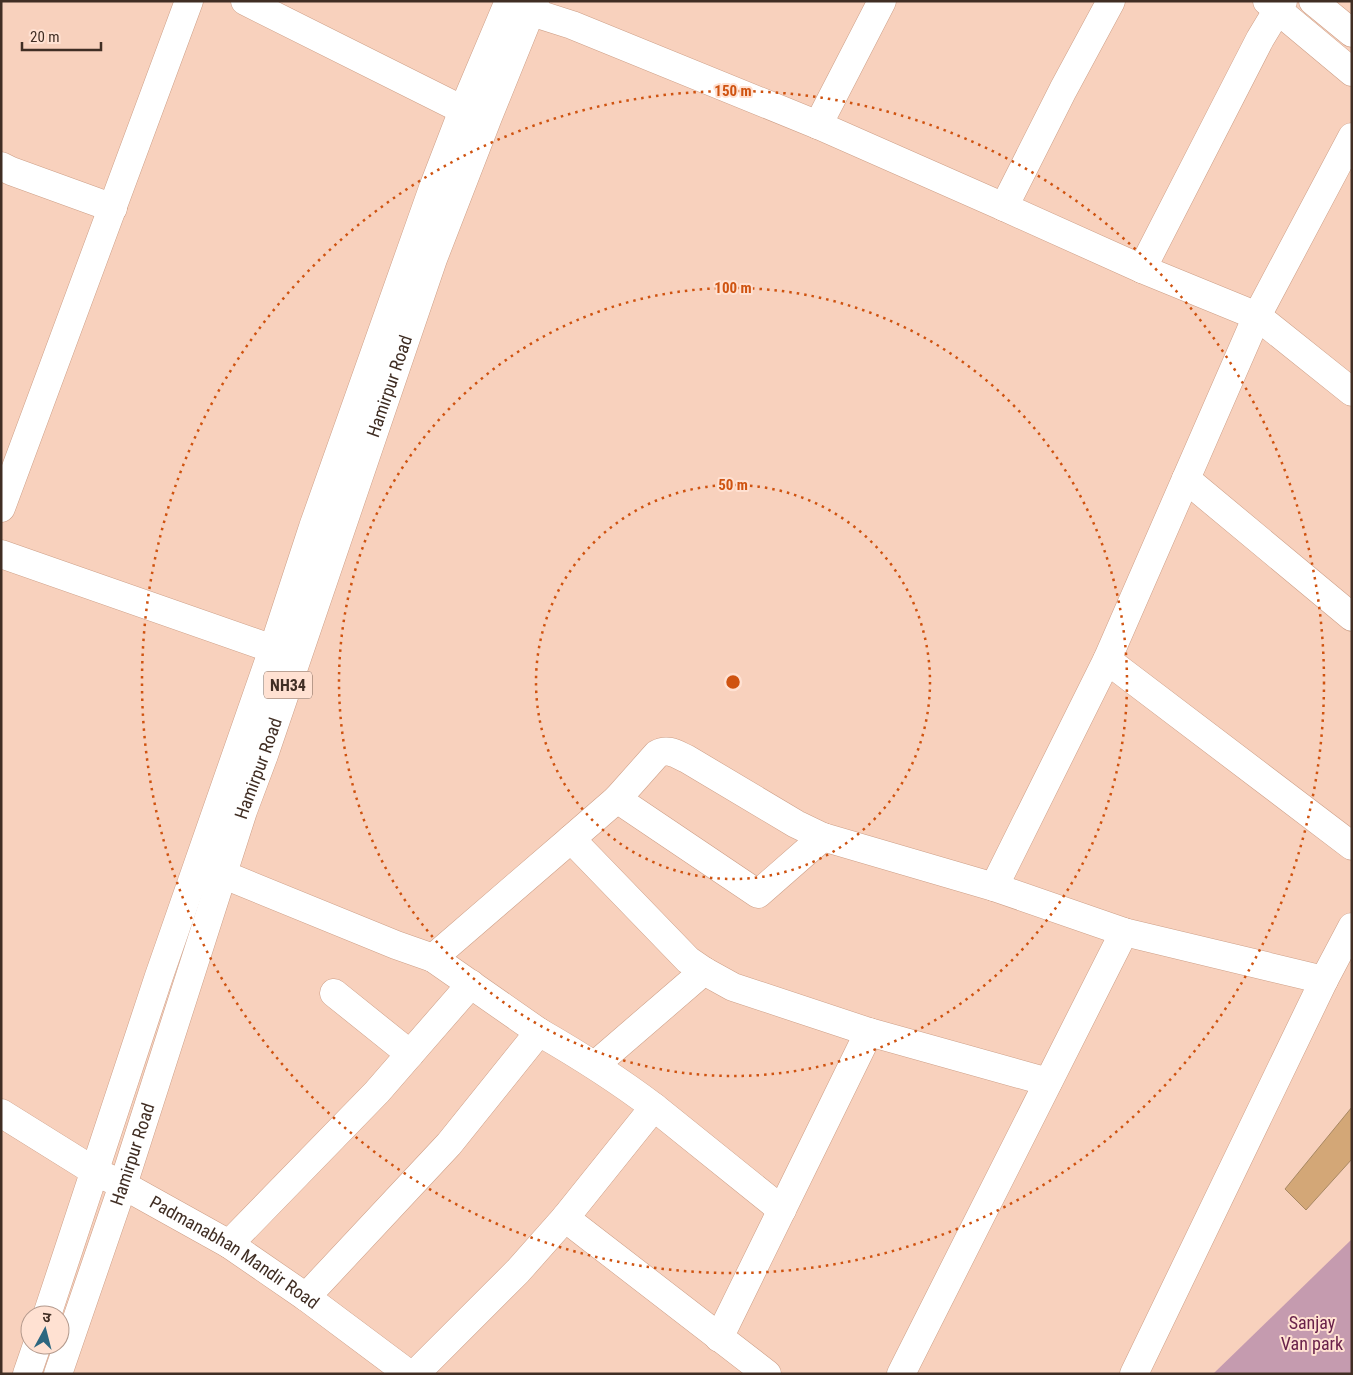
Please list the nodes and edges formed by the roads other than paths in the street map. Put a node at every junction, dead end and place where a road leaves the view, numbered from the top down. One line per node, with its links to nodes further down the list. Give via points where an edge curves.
1 (189, 1): 15 (main road)
2 (244, 1): 10 (main road)
3 (882, 1): 11 (main road)
4 (1111, 1): 14 (main road)
5 (1313, 1): 8 (main road)
6 (1276, 4): 9 (main road); 16 (main road)
7 (520, 5): 10 (main road, NH34); 11 (main road)
8 (1352, 33)
9 (1352, 72)
10 (475, 113): 24 (main road, NH34, via 433,188); 30 (main road, Hamirpur Road / NH34, via 433,259)
11 (818, 125): 14 (main road)
12 (1352, 137): 17 (main road)
13 (1, 166): 15 (main road)
14 (1004, 207): 16 (main road)
15 (113, 208): 19 (main road)
16 (1142, 269): 17 (main road)
17 (1257, 316): 18 (main road); 20 (main road)
18 (1352, 392)
19 (12, 446): 21 (main road)
20 (1186, 479): 23 (main road); 25 (main road)
21 (1, 508)
22 (1, 554): 24 (main road)
23 (1352, 617)
24 (273, 649): 46 (main road, NH34)
25 (1107, 660): 29 (main road); 31 (main road)
26 (617, 799): 27 (main road, via 663,750 672,752); 27 (main road, via 758,894); 28 (main road)
27 (822, 837): 31 (main road)
28 (571, 839): 34 (main road); 35 (main road, via 688,960)
29 (1352, 846)
30 (222, 874): 34 (main road); 47 (main road, Hamirpur Road / NH34)
31 (994, 887): 33 (main road)
32 (1352, 928): 36 (main road)
33 (1124, 932): 36 (main road); 43 (main road)
34 (433, 958): 37 (main road)
35 (704, 972): 40 (main road, via 733,987); 42 (main road)
36 (1324, 980): 61 (main road)
37 (471, 984): 39 (main road); 41 (main road)
38 (334, 993): 41 (main road)
39 (539, 1032): 42 (main road); 51 (main road, via 449,1144)
40 (869, 1032): 43 (main road); 48 (main road)
41 (410, 1054): 50 (main road)
42 (596, 1065): 44 (main road)
43 (1048, 1082): 60 (main road)
44 (654, 1107): 48 (main road); 49 (main road)
45 (1, 1113): 46 (main road, Padmanabhan Mandir Road)
46 (94, 1171): 47 (main road, Padmanabhan Mandir Road); 52 (main road, NH34)
47 (123, 1185): 50 (main road, Padmanabhan Mandir Road); 56 (main road, Hamirpur Road / NH34)
48 (782, 1210): 53 (main road)
49 (565, 1218): 53 (main road); 58 (main road, via 518,1271)
50 (229, 1244): 51 (main road, Padmanabhan Mandir Road)
51 (306, 1297): 57 (main road, Padmanabhan Mandir Road)
52 (49, 1305)
53 (720, 1338): 59 (main road)
54 (34, 1355): 55 (main road)
55 (27, 1374)
56 (58, 1374)
57 (409, 1374)
58 (415, 1374)
59 (767, 1374)
60 (901, 1374)
61 (1134, 1374)

